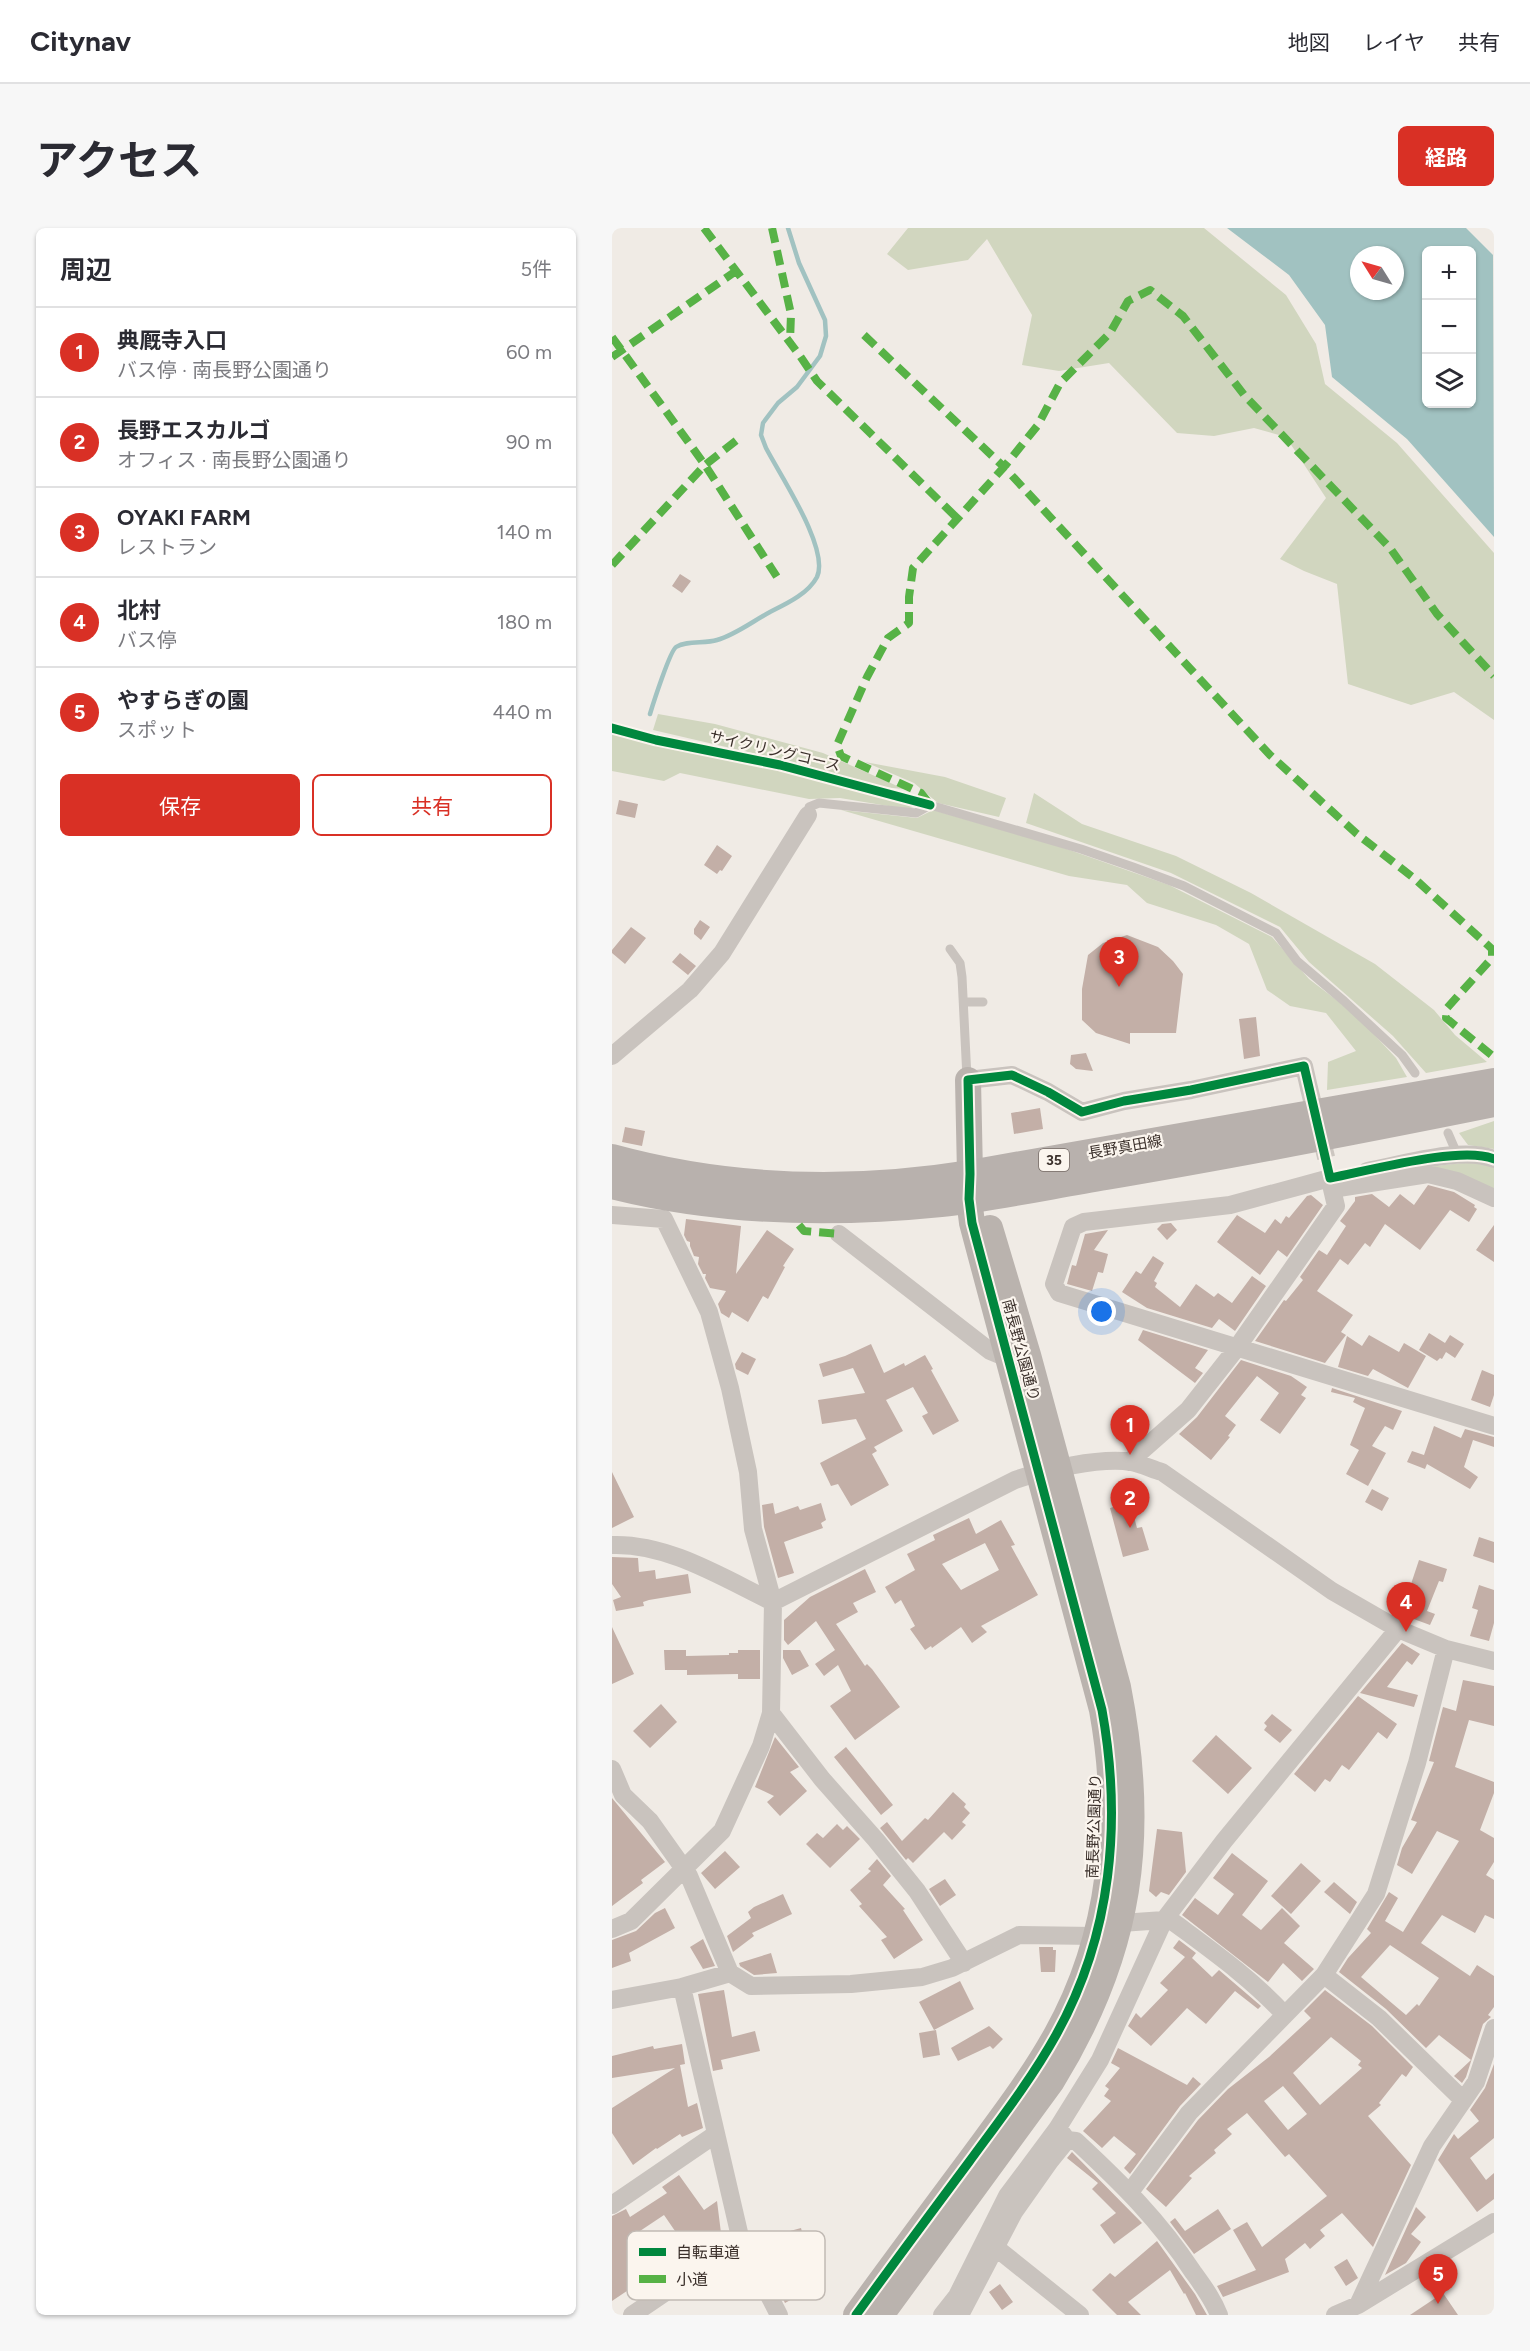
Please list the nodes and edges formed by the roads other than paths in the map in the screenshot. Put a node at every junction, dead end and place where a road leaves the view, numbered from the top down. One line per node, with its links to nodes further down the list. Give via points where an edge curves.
1 (808, 815): 5 (street, via 722,953 690,990); 6 (lane, via 809,807 819,803 916,813 930,805 1081,849 1184,886 1276,933 1298,961 1380,1033)
2 (950, 949): 3 (lane, via 960,963)
3 (964, 1002): 4 (lane); 7 (lane)
4 (983, 1002)
5 (612, 1056)
6 (1415, 1073)
7 (968, 1080): 9 (street, via 1012,1075 1082,1112 1304,1066); 17 (street)
8 (1494, 1082): 17 (main road, 長野真田線 / 35)
9 (1310, 1088)
10 (1494, 1103): 17 (main road, 長野真田線 / 35, via 1229,1155)
11 (1448, 1134): 12 (lane)
12 (1457, 1154): 14 (street); 15 (street)
13 (612, 1158): 17 (main road, 長野真田線 / 35, via 741,1183)
14 (1494, 1159)
15 (1330, 1176): 18 (street, via 1428,1174 1457,1181); 21 (street, via 1336,1206); 21 (street, via 1230,1206 1084,1222 1073,1227 1054,1284 1059,1293)
16 (612, 1185): 17 (main road, 長野真田線 / 35, via 698,1201 812,1210 920,1204)
17 (973, 1190): 22 (street, 南長野公園通り, via 972,1222); 25 (street, 南長野公園通り, via 1024,1344)
18 (1494, 1198)
19 (612, 1215): 27 (street, via 664,1219 709,1312 730,1388 748,1472 753,1529)
20 (839, 1234): 22 (street, via 990,1351)
21 (1236, 1348): 23 (street); 24 (street, via 1188,1410)
22 (1007, 1358): 25 (street, 南長野公園通り)
23 (1494, 1426)
24 (1129, 1462): 25 (street); 28 (street, via 1162,1472 1332,1591)
25 (1047, 1470): 27 (street, via 1015,1480); 36 (street, 南長野公園通り, via 1118,1687 1128,1736 1131,1861); 38 (street, 南長野公園通り, via 1110,1755 1110,1856 1106,1898)
26 (612, 1545): 27 (street, via 634,1544 683,1560)
27 (773, 1602): 31 (street)
28 (1398, 1629): 29 (street); 35 (street, via 1224,1840)
29 (1446, 1649): 30 (street); 41 (street, via 1376,1894)
30 (1494, 1661)
31 (771, 1713): 34 (street, via 761,1746 722,1831); 39 (street, via 917,1891)
32 (612, 1769): 33 (street)
33 (618, 1799): 34 (street, via 650,1821)
34 (684, 1869): 37 (street, via 632,1921); 40 (street)
35 (1164, 1920): 36 (street); 44 (street, via 1226,1962); 48 (street)
36 (1121, 1923): 61 (street, 南長野公園通り, via 1088,2016 1058,2072)
37 (612, 1929)
38 (1096, 1936): 39 (street, via 1019,1935); 60 (street, 南長野公園通り, via 1071,2005 1040,2062)
39 (964, 1962): 40 (street, via 922,1977 851,1984 751,1986)
40 (730, 1972): 42 (street)
41 (1324, 1975): 44 (street); 46 (street, via 1379,2018)
42 (682, 1987): 43 (street); 47 (street)
43 (612, 2000)
44 (1284, 2014): 49 (street, via 1189,2113)
45 (1494, 2028): 46 (street, via 1476,2082)
46 (1463, 2100): 56 (street, via 1432,2146)
47 (716, 2134): 50 (street); 52 (street)
48 (1062, 2134): 49 (street, via 1076,2141); 53 (street); 62 (street, via 1008,2196 957,2296)
49 (1130, 2192): 64 (street, via 1172,2240)
50 (612, 2205)
51 (1494, 2222): 56 (street)
52 (739, 2231)
53 (995, 2247): 57 (street); 63 (street)
54 (654, 2300): 58 (street)
55 (770, 2300): 59 (street)
56 (1358, 2305): 65 (street)
57 (1069, 2311)
58 (632, 2315)
59 (778, 2315)
60 (856, 2315)
61 (881, 2315)
62 (942, 2315)
63 (960, 2315)
64 (1219, 2315)
65 (1335, 2315)

